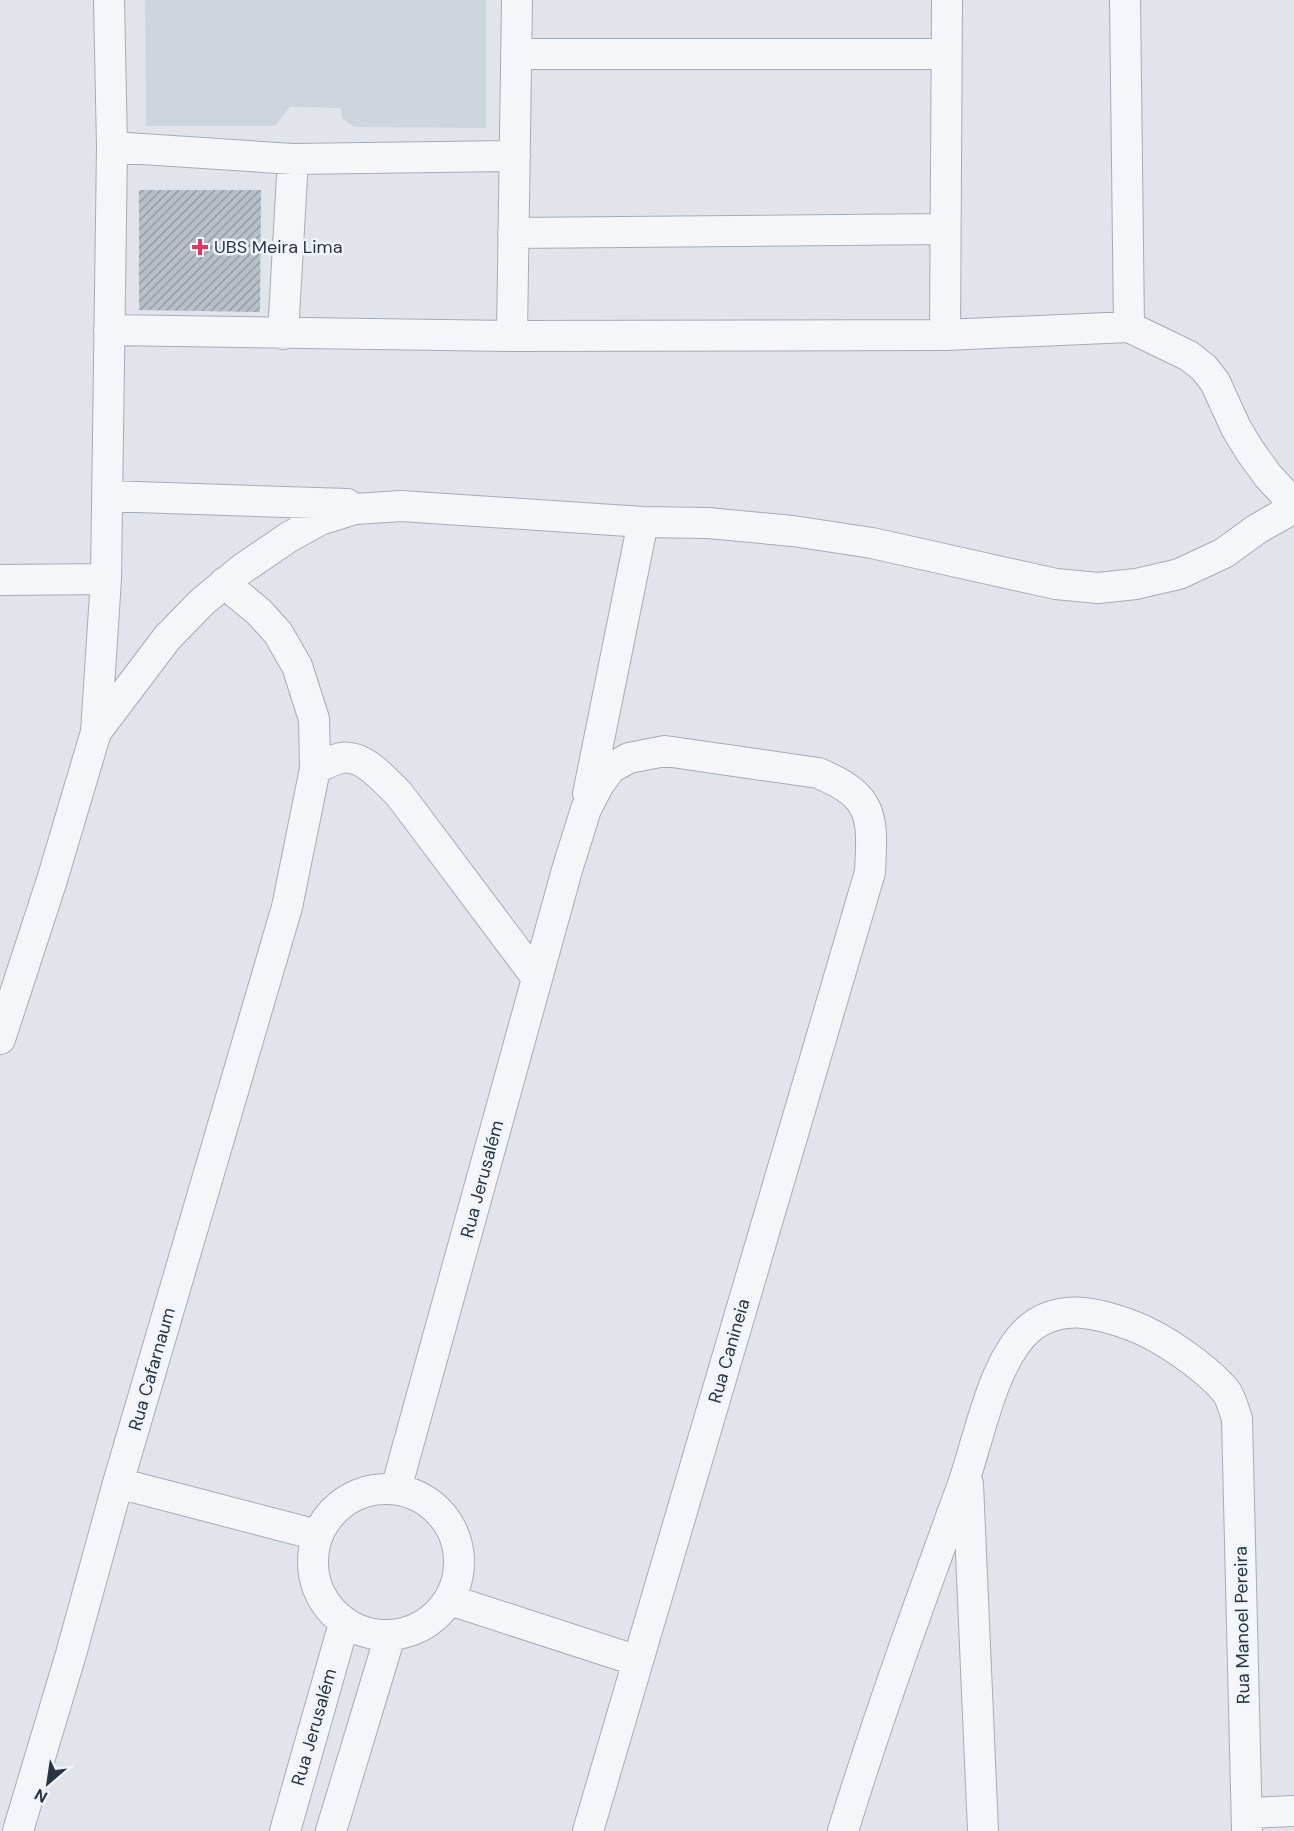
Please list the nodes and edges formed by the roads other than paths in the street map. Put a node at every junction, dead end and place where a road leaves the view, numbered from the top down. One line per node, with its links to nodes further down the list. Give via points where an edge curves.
1 (110, 0): 7 (street)
2 (517, 0): 5 (street)
3 (946, 0): 6 (street)
4 (1125, 0): 12 (street)
5 (516, 54): 6 (street); 8 (street)
6 (945, 54): 10 (street)
7 (112, 147): 9 (street); 13 (street)
8 (515, 156): 9 (street); 11 (street)
9 (293, 159): 14 (street)
10 (944, 230): 11 (street); 15 (street)
11 (513, 234): 16 (street)
12 (1129, 327): 15 (street); 19 (street, via 1189,356 1204,368 1250,451)
13 (109, 330): 14 (street); 17 (street)
14 (284, 334): 16 (street)
15 (945, 335): 16 (street)
16 (512, 336)
17 (107, 496): 18 (street); 21 (street)
18 (401, 506): 20 (street); 23 (street, via 355,509 320,520)
19 (1294, 506): 20 (street, via 1224,553 1179,574 1098,588 1056,584 872,543 793,531)
20 (643, 522): 26 (street)
21 (106, 579): 22 (street); 24 (street)
22 (0, 580)
23 (224, 583): 24 (street, via 167,638); 25 (street, Rua Cafarnaum, via 260,612 297,666 314,719)
24 (96, 732): 28 (street)
25 (315, 769): 27 (street, via 342,758 358,759 381,776 399,794); 30 (street, Rua Cafarnaum, via 287,907)
26 (586, 809): 27 (street, Rua Jerusalém); 36 (street, Rua Canineia, via 611,768 629,758 665,751 818,773 857,795 867,810 872,832 870,872)
27 (537, 978): 31 (street, Rua Jerusalém)
28 (0, 1039)
29 (968, 1469): 38 (street, Rua Manoel Pereira, via 992,1394 1016,1343 1050,1316 1072,1311 1108,1316 1148,1332 1191,1360 1227,1391 1237,1419); 43 (street, Rua Manoel Pereira, via 871,1738); 44 (street)
30 (118, 1483): 32 (street); 39 (street, Rua Cafarnaum, via 72,1654)
31 (396, 1489): 32 (street, via 371,1490 348,1498 330,1514); 33 (street, via 433,1506 453,1531 460,1554 459,1578)
32 (317, 1535): 34 (street, via 312,1559 315,1584 326,1606)
33 (450, 1600): 35 (street, via 421,1627); 36 (street)
34 (344, 1623): 35 (street, via 366,1633); 40 (street, Rua Jerusalém)
35 (390, 1636): 41 (street)
36 (638, 1660): 42 (street, Rua Canineia)
37 (1294, 1810): 38 (street)
38 (1247, 1822)
39 (18, 1831)
40 (285, 1831)
41 (331, 1831)
42 (588, 1831)
43 (843, 1831)
44 (983, 1831)

